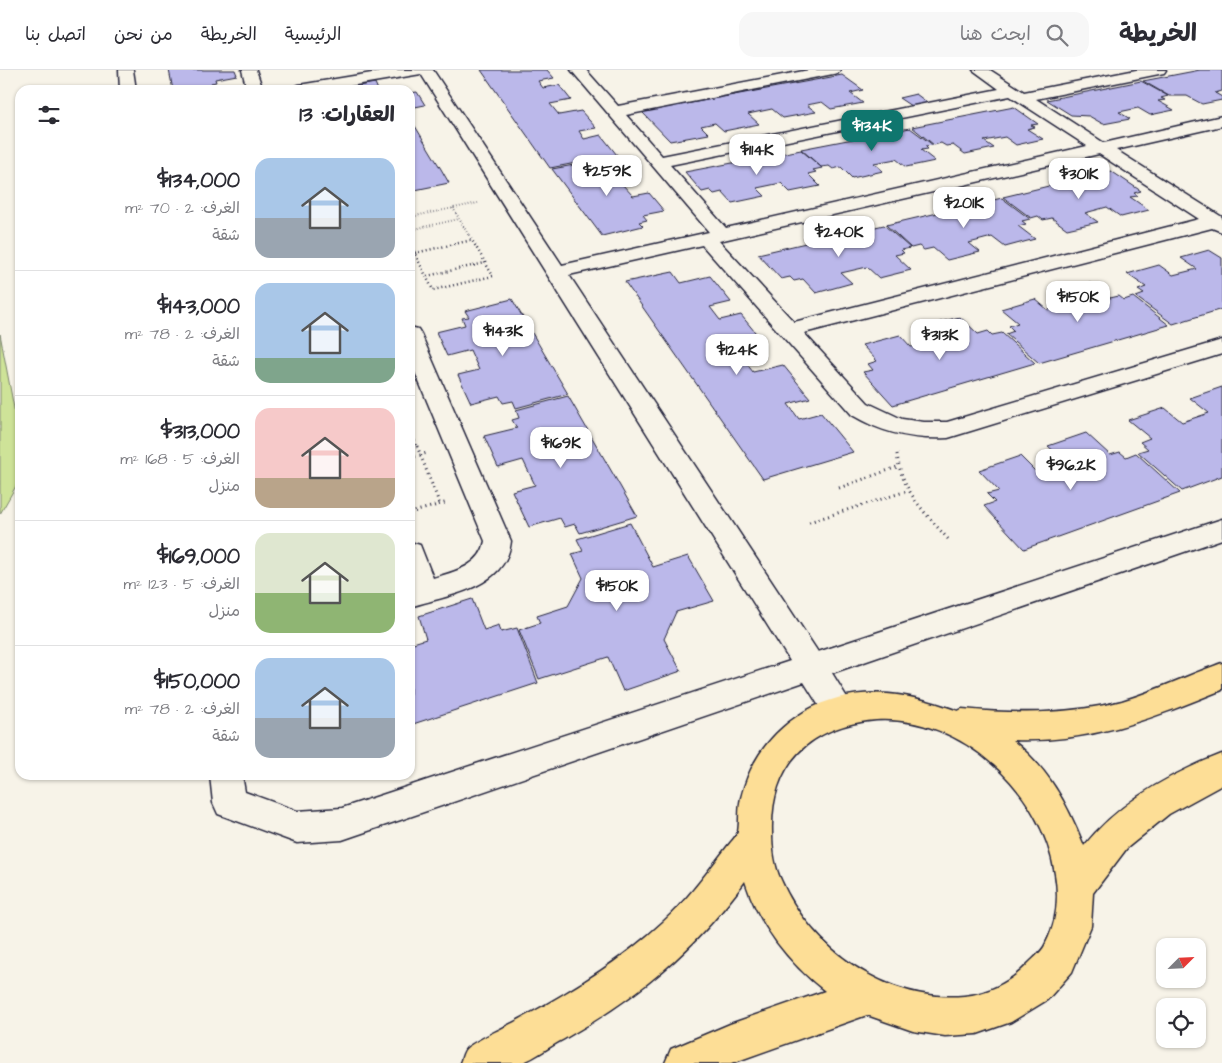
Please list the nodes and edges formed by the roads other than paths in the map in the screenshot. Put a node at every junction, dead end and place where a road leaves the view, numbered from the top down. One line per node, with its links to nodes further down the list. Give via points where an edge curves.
1 (126, 70): 9 (street)
2 (249, 70): 10 (street)
3 (417, 70): 11 (street)
4 (426, 70): 19 (street)
5 (578, 70): 13 (street)
6 (834, 70): 13 (street)
7 (980, 70): 12 (street)
8 (1159, 70): 12 (street)
9 (128, 85)
10 (254, 85)
11 (303, 85)
12 (1018, 94): 15 (street); 16 (street)
13 (614, 112): 16 (street)
14 (1222, 121): 15 (street)
15 (1102, 148): 17 (street); 18 (street)
16 (658, 162): 18 (street)
17 (1219, 223): 20 (street)
18 (714, 237): 19 (street); 20 (street)
19 (557, 272): 25 (street)
20 (790, 330): 22 (street, via 860,409 897,427 918,431 948,430)
21 (415, 346): 24 (street, via 498,541 494,558 479,572)
22 (1222, 347)
23 (1222, 529): 25 (street)
24 (417, 594)
25 (811, 667): 27 (street); 30 (street, via 342,824 297,827 230,803)
26 (1222, 676): 28 (main road, via 1150,705 1107,718 1059,725 1007,727)
27 (840, 712): 28 (main road, via 862,707 907,708); 31 (main road, via 818,720 782,748 760,788 754,813)
28 (954, 723): 32 (main road, via 1006,754 1028,776 1062,829 1072,858)
29 (1222, 769): 32 (main road, via 1171,793 1134,818 1103,849)
30 (227, 780)
31 (754, 839): 33 (main road, via 763,883 786,926 821,965); 34 (main road, via 719,888 676,935 624,978 565,1016)
32 (1076, 887): 33 (main road, via 1075,914 1068,941 1056,964 1016,1001 989,1012 960,1016 928,1015 896,1008)
33 (866, 996): 35 (main road, via 766,1029)
34 (480, 1063)
35 (685, 1063)

